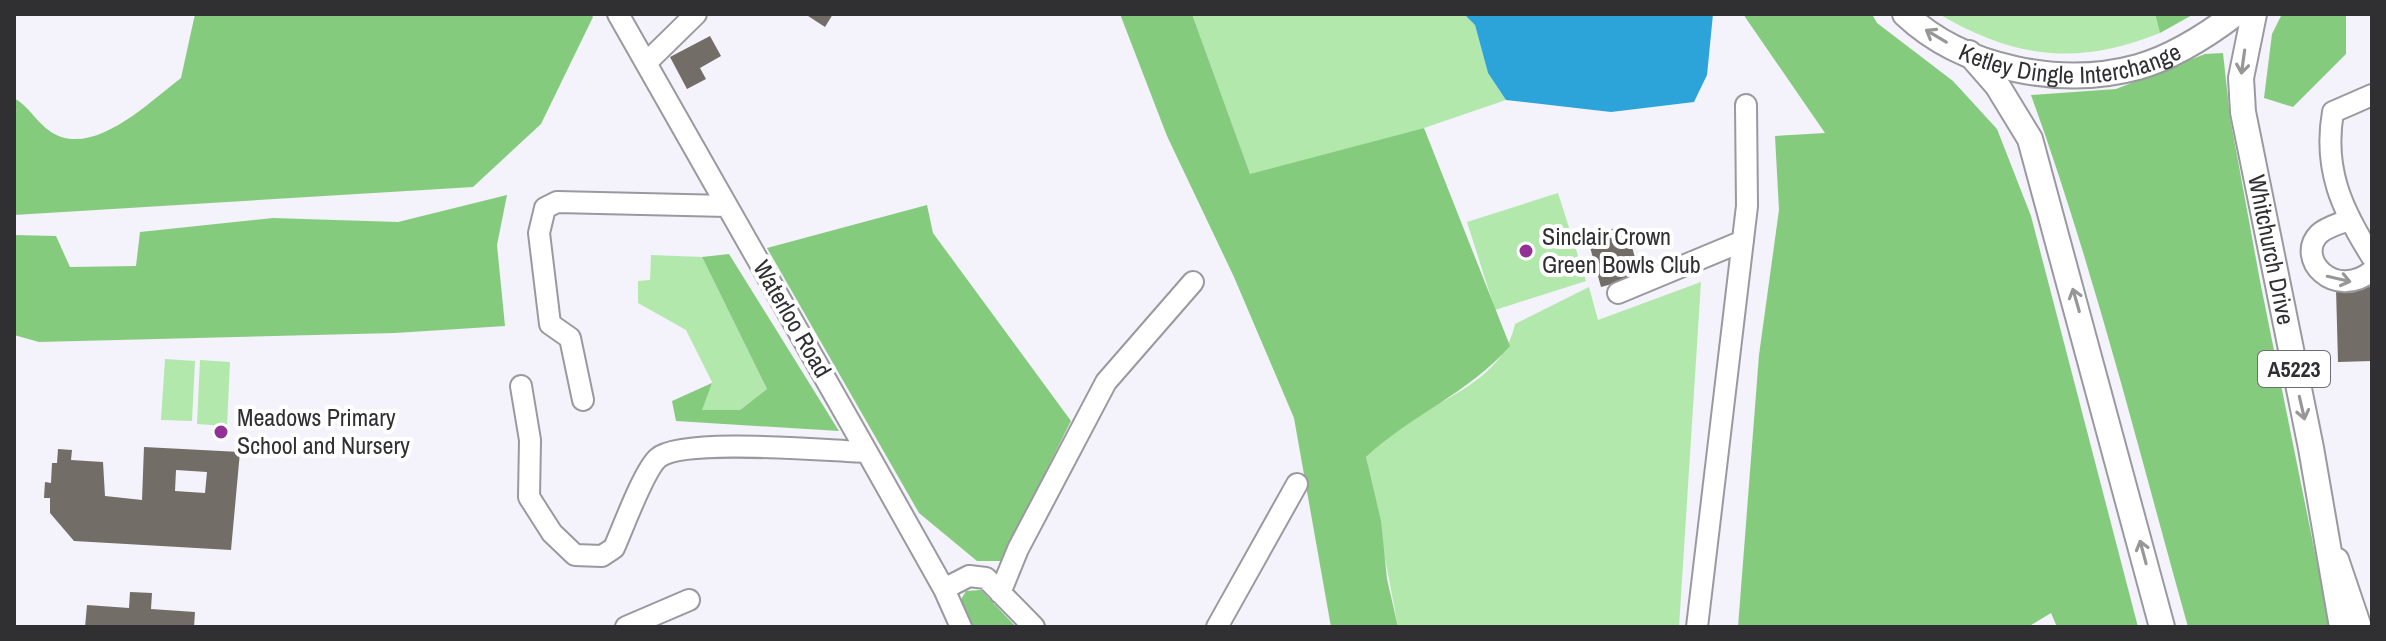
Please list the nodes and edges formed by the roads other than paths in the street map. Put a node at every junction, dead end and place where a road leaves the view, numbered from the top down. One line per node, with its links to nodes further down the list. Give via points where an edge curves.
1 (618, 14): 7 (street, Waterloo Road)
2 (696, 14): 7 (street)
3 (1905, 14): 6 (main road, Ketley Dingle Interchange, one-way to 3)
4 (2235, 14): 6 (main road, Ketley Dingle Interchange, via 2184,48 2137,67 2051,74 2010,68)
5 (2254, 14): 21 (main road, Whitchurch Drive / A5223, one-way to 21, via 2241,78 2243,112)
6 (1969, 53): 30 (main road, one-way to 6, via 2030,139 1997,85)
7 (646, 63): 10 (street, Waterloo Road)
8 (2372, 95): 11 (street, via 2333,112 2331,170)
9 (1746, 105): 12 (street)
10 (727, 206): 18 (street, via 557,202 545,208 539,233 550,324 570,338); 19 (street, Waterloo Road)
11 (2348, 220): 13 (street); 14 (street, one-way to 14, via 2317,236 2317,266 2339,282 2356,281)
12 (1743, 241): 16 (street); 29 (street)
13 (2370, 252)
14 (2372, 271)
15 (1193, 282): 23 (street, via 1106,382)
16 (1618, 293)
17 (521, 386): 19 (street, via 530,440 529,497 552,533 575,555 602,556 614,548 657,458 676,450)
18 (583, 400)
19 (867, 452): 22 (street, Waterloo Road)
20 (1297, 484): 28 (street)
21 (2323, 513): 31 (main road, Whitchurch Drive / A5223); 32 (street)
22 (944, 589): 23 (street, via 977,574); 26 (street, Waterloo Road)
23 (1000, 593): 27 (street)
24 (689, 600): 25 (street)
25 (626, 627)
26 (961, 627)
27 (1034, 627)
28 (1217, 627)
29 (1697, 627)
30 (2162, 627)
31 (2342, 627)
32 (2361, 627)

